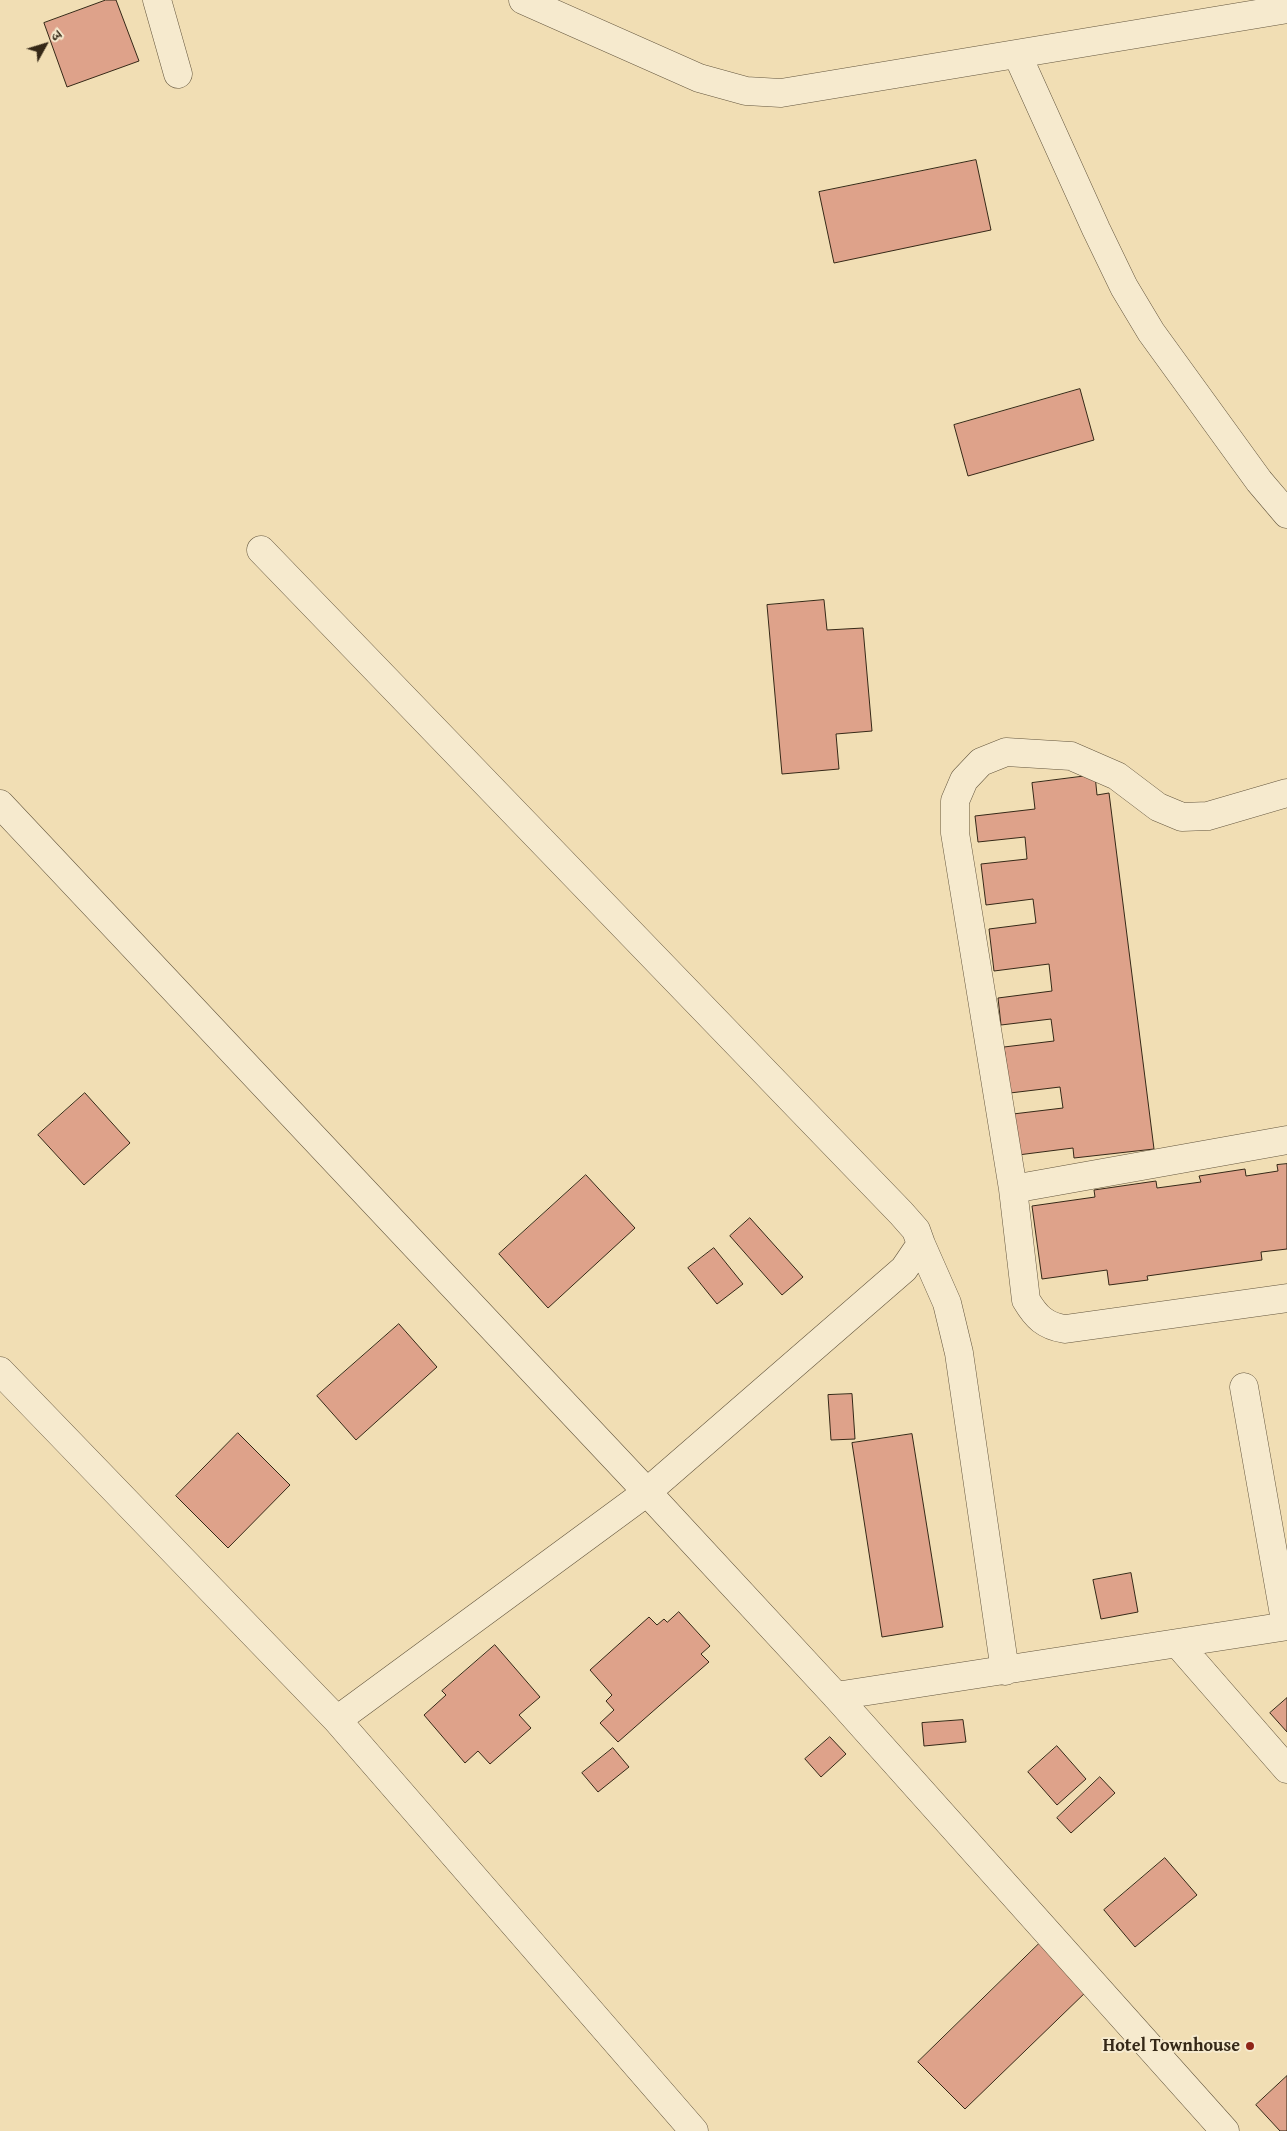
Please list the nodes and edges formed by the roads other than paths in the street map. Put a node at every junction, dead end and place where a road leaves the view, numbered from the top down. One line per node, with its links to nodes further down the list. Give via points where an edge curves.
1 (157, 0): 5 (street)
2 (523, 0): 4 (street, via 699,78 746,91 781,93)
3 (1287, 9): 4 (street)
4 (1017, 54): 6 (street, via 1124,287 1152,332 1259,482)
5 (178, 74)
6 (1287, 514)
7 (261, 550): 12 (street, via 901,1213 916,1230)
8 (1287, 793): 11 (street, via 1208,816 1182,817 1158,807 1117,776 1072,756 1006,752 981,762 964,780 955,801 955,833)
9 (0, 804): 16 (street)
10 (1287, 1140): 11 (street)
11 (1013, 1189): 13 (street, via 1026,1300 1035,1315 1051,1326 1065,1329)
12 (921, 1244): 16 (street, via 904,1269); 19 (street, via 947,1303 959,1353)
13 (1287, 1298)
14 (0, 1371): 21 (street)
15 (1244, 1387): 17 (street)
16 (646, 1492): 20 (street); 21 (street)
17 (1286, 1626): 18 (street)
18 (1178, 1644): 19 (street); 22 (street)
19 (1004, 1671): 20 (street)
20 (836, 1696): 24 (street)
21 (337, 1720): 23 (street)
22 (1287, 1769)
23 (694, 2131)
24 (1225, 2131)

